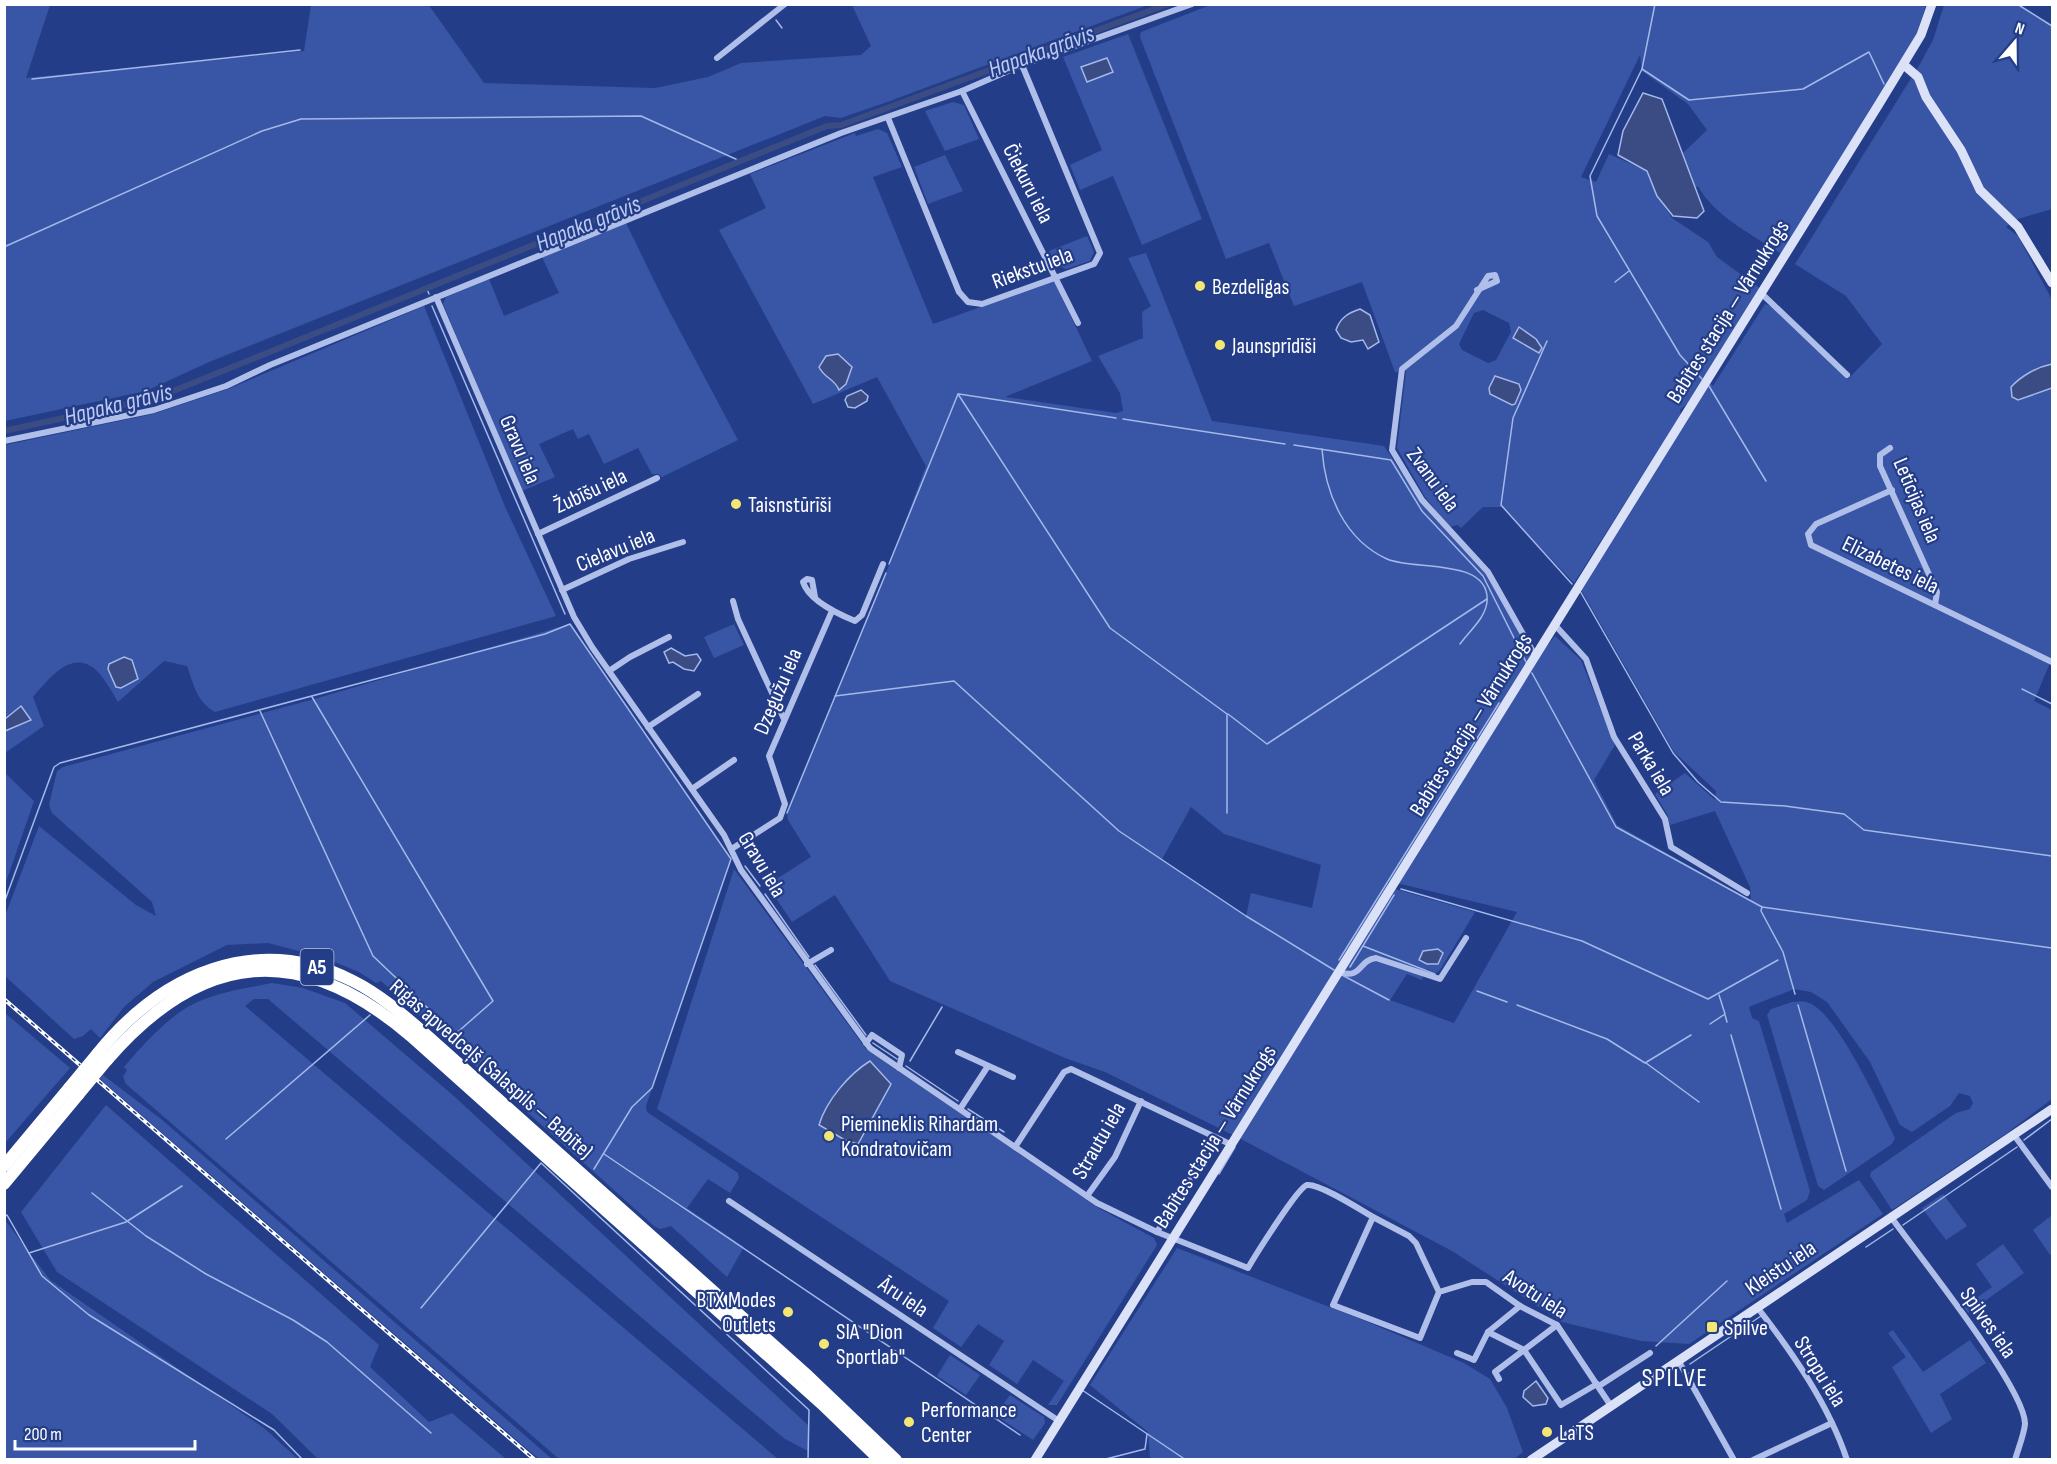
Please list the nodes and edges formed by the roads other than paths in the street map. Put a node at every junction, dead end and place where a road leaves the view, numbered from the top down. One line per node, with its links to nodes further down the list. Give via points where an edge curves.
1 (785, 4): 4 (street)
2 (1192, 4): 6 (street)
3 (1932, 4): 5 (main road, Babītes stacija — Vārnukrogs, via 1921,35)
4 (717, 58)
5 (1904, 64): 10 (main road, via 1918,77 1980,190 2018,227); 12 (main road, Babītes stacija — Vārnukrogs)
6 (1022, 65): 7 (street); 9 (street, Riekstu iela, via 1100,253 1094,264)
7 (963, 91): 8 (street); 9 (street, Čiekuru iela)
8 (888, 118): 9 (street, Riekstu iela, via 959,292 968,302 982,304); 13 (street, via 769,161)
9 (1055, 276): 14 (street, Čiekuru iela)
10 (2051, 276)
11 (1477, 290): 30 (street, Zvanu iela, via 1456,326 1402,369 1392,450 1422,500 1488,572)
12 (1761, 293): 15 (street); 28 (main road, Babītes stacija — Vārnukrogs)
13 (436, 297): 16 (street, via 188,399 154,410); 20 (street, Gravu iela)
14 (1078, 323)
15 (1847, 375)
16 (4, 441)
17 (1890, 448): 19 (street, Letīcijas iela, via 1879,460)
18 (657, 478): 20 (street, Žubīšu iela)
19 (1892, 490): 26 (street, Letīcijas iela, via 1938,592); 26 (street, Elizabetes iela, via 1816,524 1810,528 1808,540 1811,545)
20 (537, 534): 23 (street, Gravu iela)
21 (683, 542): 23 (street, Cielavu iela, via 629,559)
22 (883, 564): 27 (street, via 862,615 855,621)
23 (562, 590): 32 (street, Gravu iela, via 574,617)
24 (815, 597): 27 (street)
25 (733, 601): 34 (street)
26 (1935, 604): 31 (street, Elizabetes iela)
27 (832, 611): 34 (street, Dzegužu iela)
28 (1554, 624): 30 (main road, Babītes stacija — Vārnukrogs); 39 (street, Parka iela, via 1586,659 1614,737 1665,819 1671,847)
29 (669, 637): 32 (street)
30 (1536, 657): 43 (main road, Babītes stacija — Vārnukrogs)
31 (2052, 662)
32 (609, 671): 35 (street, Gravu iela)
33 (698, 694): 35 (street)
34 (784, 719): 38 (street, Dzegužu iela, via 769,756 785,804 780,818)
35 (648, 726): 37 (street, Gravu iela)
36 (734, 760): 37 (street)
37 (692, 789): 38 (street, Gravu iela)
38 (733, 848): 42 (street, Gravu iela, via 741,870)
39 (1747, 892)
40 (1466, 938): 43 (street, via 1440,979 1376,958 1368,960 1356,973)
41 (831, 950): 42 (street)
42 (807, 964): 44 (street, Gravu iela)
43 (1339, 972): 55 (main road, Babītes stacija — Vārnukrogs)
44 (866, 1043): 47 (street, Gravu iela); 47 (street, via 872,1035 902,1054)
45 (958, 1052): 46 (street)
46 (987, 1066): 48 (street); 51 (street)
47 (899, 1068): 51 (street, Gravu iela)
48 (1013, 1077)
49 (74, 1092): 57 (highway, Rīgas apvedceļš (Salaspils — Babīte) / A5); 58 (highway, Rīgas apvedceļš (Salaspils — Babīte) / A5); 78 (highway, Rīgas apvedceļš (Salaspils — Babīte) / A5, bridge, via 103,1057 157,1009 185,992 221,978 281,972 344,988 404,1030)
50 (1141, 1101): 54 (street, Strautu iela); 56 (street, Strautu iela, via 1067,1069); 60 (street, Strautu iela, via 1115,1157)
51 (960, 1109): 56 (street, Gravu iela)
52 (2052, 1109): 53 (main road, Kleistu iela)
53 (2014, 1135): 59 (street); 63 (main road, Kleistu iela)
54 (1215, 1139): 55 (street, Strautu iela); 64 (street)
55 (1232, 1145): 65 (main road, Babītes stacija — Vārnukrogs)
56 (1015, 1147): 60 (street, Gravu iela)
57 (4, 1166)
58 (4, 1184)
59 (2052, 1187)
60 (1087, 1196): 64 (street, Gravu iela)
61 (729, 1201): 79 (street, Āru iela)
62 (1373, 1217): 65 (street, Gravu iela, via 1307,1185 1248,1268); 66 (street, via 1416,1243); 66 (street, via 1334,1305 1420,1338)
63 (1891, 1217): 68 (main road, Kleistu iela); 88 (street, Spilves iela, via 2002,1372 2019,1403 2025,1424)
64 (1156, 1232): 65 (street, Gravu iela)
65 (1172, 1239): 79 (main road, Babītes stacija — Vārnukrogs)
66 (1439, 1292): 67 (street, Avotu iela, via 1479,1281 1494,1286)
67 (1520, 1306): 69 (street, Avotu iela); 70 (street)
68 (1757, 1307): 74 (main road, Kleistu iela); 80 (street, Stropu iela)
69 (1557, 1325): 71 (street); 76 (street, Avotu iela)
70 (1488, 1332): 71 (street); 72 (street, via 1474,1360)
71 (1524, 1350): 75 (street); 76 (street, via 1558,1404)
72 (1457, 1353)
73 (1650, 1353): 76 (street)
74 (1678, 1360): 77 (main road, Kleistu iela); 85 (street)
75 (1497, 1375)
76 (1598, 1385): 77 (street, Avotu iela)
77 (1611, 1406): 84 (main road, Kleistu iela)
78 (841, 1414): 81 (highway, Rīgas apvedceļš (Salaspils — Babīte) / A5); 82 (highway, Rīgas apvedceļš (Salaspils — Babīte) / A5)
79 (1059, 1420): 83 (main road, Babītes stacija — Vārnukrogs)
80 (1832, 1423): 86 (street); 87 (street, Stropu iela)
81 (880, 1460)
82 (896, 1460)
83 (1035, 1460)
84 (1531, 1460)
85 (1734, 1460)
86 (1753, 1460)
87 (1847, 1460)
88 (2015, 1460)

